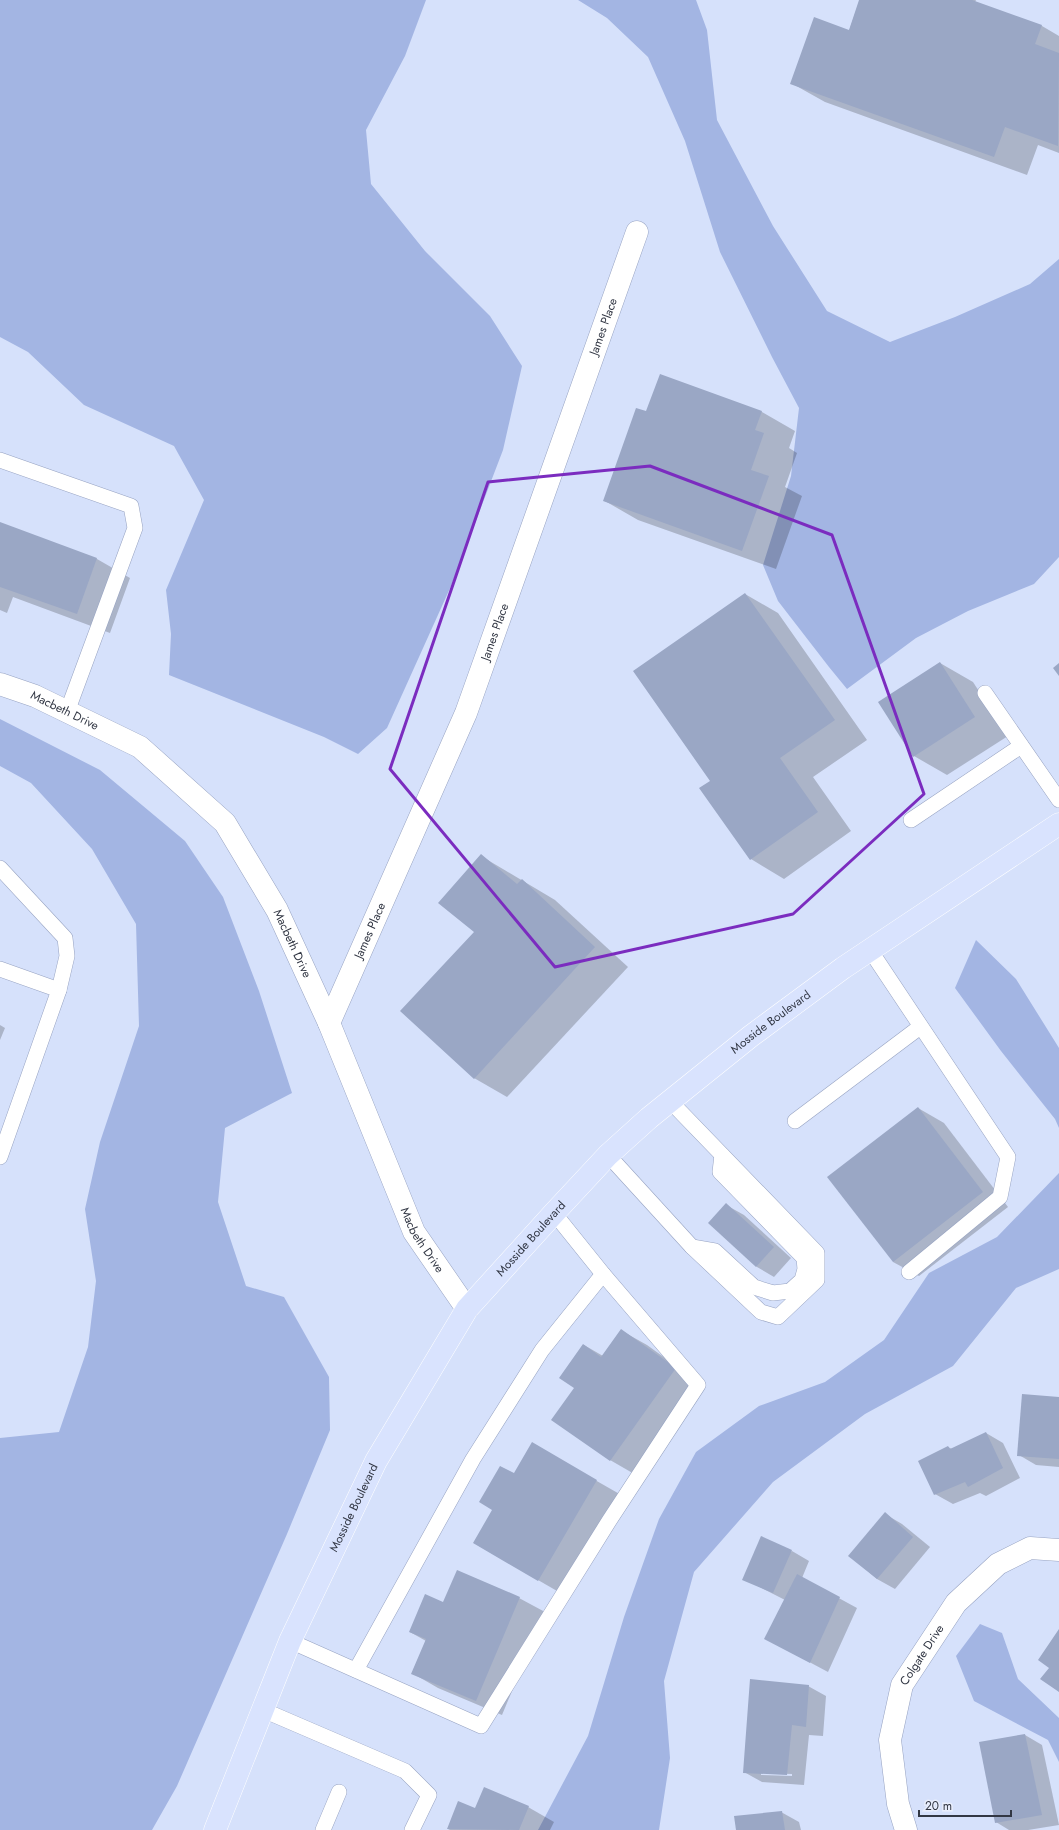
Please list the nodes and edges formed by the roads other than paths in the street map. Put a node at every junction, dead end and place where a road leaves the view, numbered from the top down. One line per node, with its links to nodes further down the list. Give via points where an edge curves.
1 (637, 232): 14 (street, James Place, via 466,713)
2 (0, 460): 5 (lane, via 131,506 135,528)
3 (0, 684): 5 (street, Macbeth Drive, via 35,696)
4 (986, 693): 6 (lane)
5 (67, 712): 14 (street, Macbeth Drive, via 140,747 225,823 277,910)
6 (1021, 746): 7 (lane); 8 (lane)
7 (1059, 800)
8 (911, 820)
9 (1059, 824): 11 (main road, Mosside Boulevard)
10 (0, 868): 13 (lane, via 65,938 67,956)
11 (870, 950): 15 (lane); 16 (main road, Mosside Boulevard, via 751,1036)
12 (0, 970): 13 (lane)
13 (59, 990): 20 (lane)
14 (329, 1023): 25 (street, Macbeth Drive, via 414,1232)
15 (920, 1027): 17 (lane); 23 (lane, via 1008,1157 1000,1197)
16 (670, 1101): 18 (main road, Mosside Boulevard); 19 (lane)
17 (795, 1121)
18 (608, 1155): 21 (main road, Mosside Boulevard); 22 (lane)
19 (722, 1155): 22 (lane, via 720,1172 804,1258 802,1280 790,1291 773,1294 754,1287 715,1251); 22 (lane, via 817,1253 817,1280 778,1317 761,1312)
20 (0, 1157)
21 (554, 1212): 24 (lane); 25 (main road, Mosside Boulevard)
22 (692, 1247)
23 (909, 1272)
24 (603, 1274): 28 (lane, via 542,1350 473,1459); 28 (lane, via 698,1385 609,1521 481,1726)
25 (467, 1309): 27 (main road, Mosside Boulevard, via 376,1461)
26 (1059, 1550): 34 (street, Colgate Drive, via 1030,1548 998,1564 956,1603 902,1685 890,1740 898,1804)
27 (290, 1641): 28 (lane); 29 (main road, Mosside Boulevard)
28 (356, 1670)
29 (263, 1710): 31 (main road, Mosside Boulevard); 33 (lane, via 405,1771 429,1795)
30 (338, 1792): 32 (lane)
31 (215, 1830)
32 (323, 1830)
33 (412, 1830)
34 (906, 1830)

